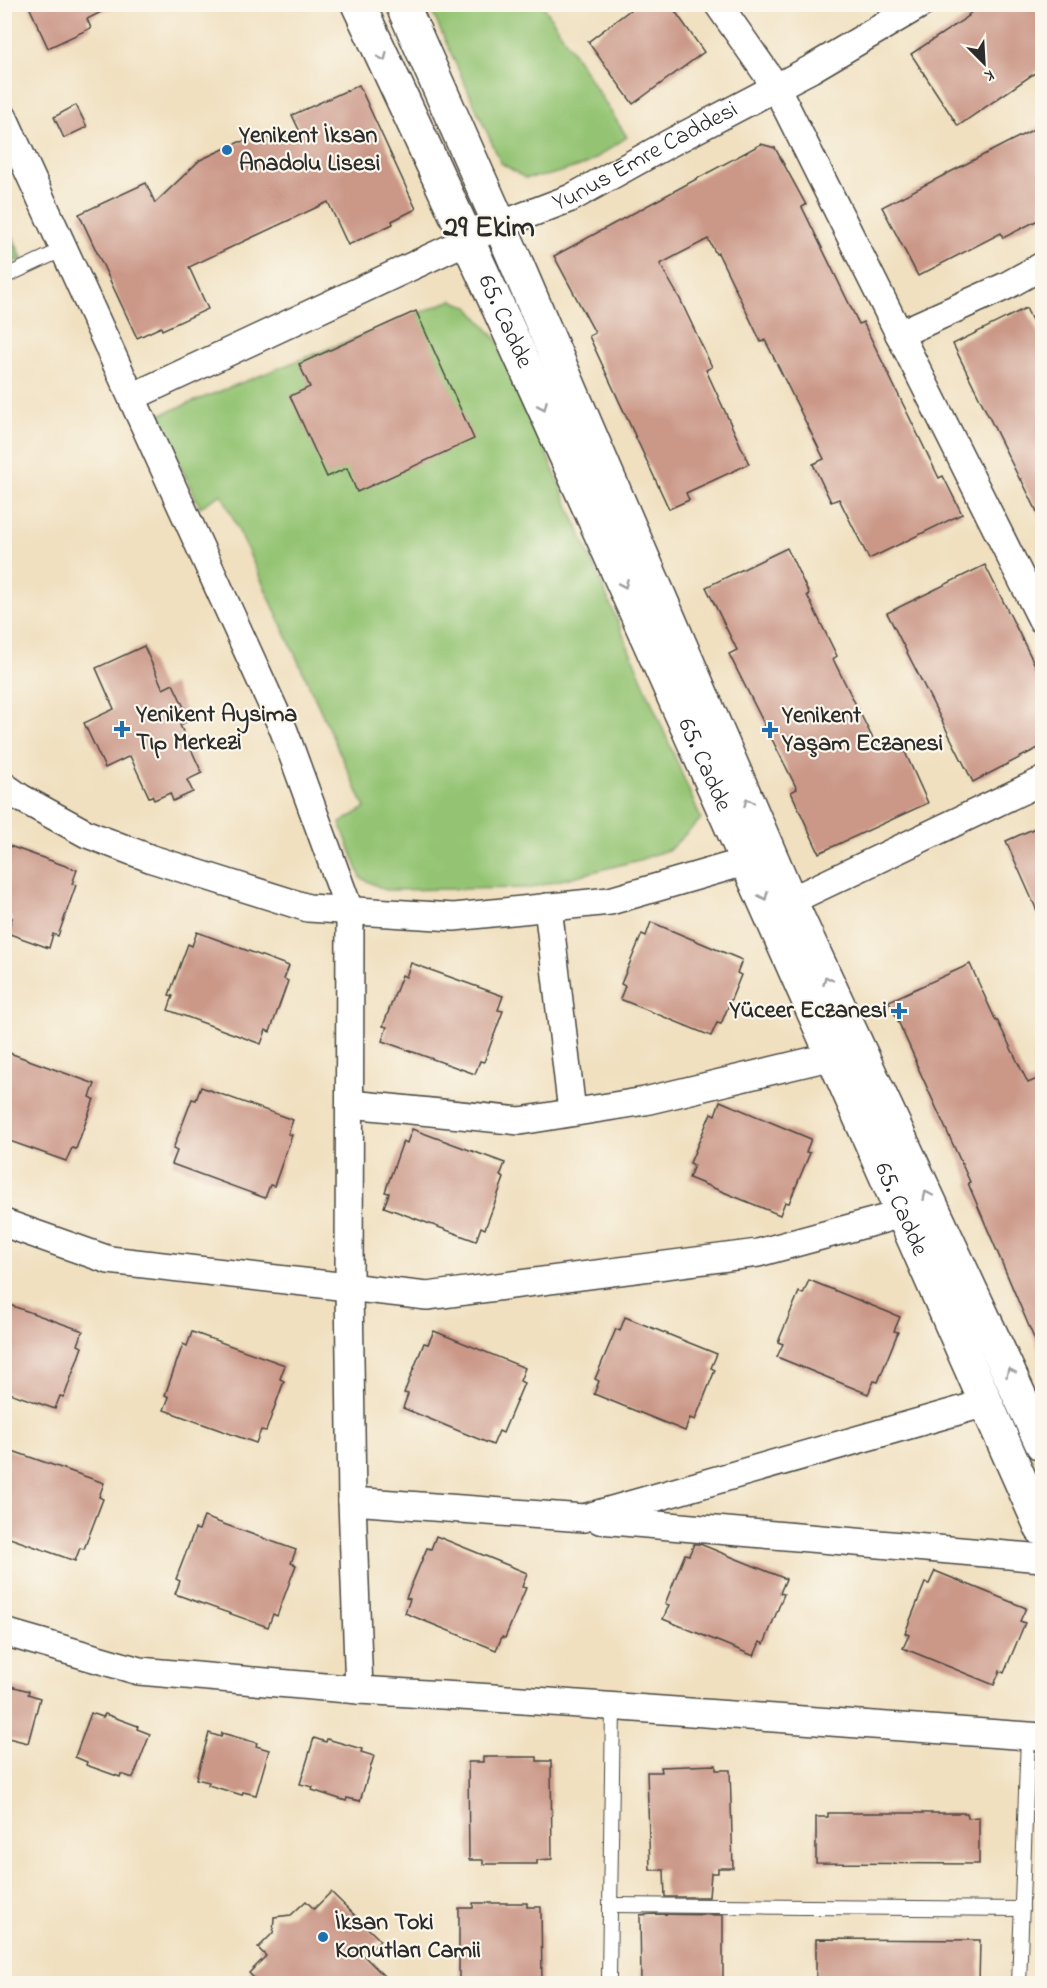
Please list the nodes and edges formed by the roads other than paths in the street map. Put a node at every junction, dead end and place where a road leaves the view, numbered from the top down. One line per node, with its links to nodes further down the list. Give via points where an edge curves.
1 (358, 4): 8 (main road, 65. Cadde, one-way to 8)
2 (402, 4): 7 (main road, 65. Cadde)
3 (718, 4): 5 (street)
4 (921, 4): 5 (street, Yunus Emre Caddesi)
5 (776, 87): 7 (street, Yunus Emre Caddesi, via 571,198); 12 (street)
6 (4, 118): 9 (street)
7 (500, 225): 8 (street, Yunus Emre Caddesi); 18 (main road, 65. Cadde, one-way to 7)
8 (469, 240): 13 (street, Yunus Emre Caddesi); 17 (main road, 65. Cadde, one-way to 17)
9 (64, 249): 11 (lane); 13 (street)
10 (1042, 266): 12 (street)
11 (4, 277)
12 (899, 334): 14 (street)
13 (132, 397): 20 (street, via 284,731)
14 (1042, 620)
15 (1042, 781): 18 (street)
16 (4, 786): 20 (street, via 87,834 152,859 308,908)
17 (748, 861): 19 (street, via 610,901); 21 (main road, 65. Cadde, one-way to 21)
18 (790, 901): 27 (main road, 65. Cadde, one-way to 18)
19 (548, 907): 20 (street, via 454,916); 23 (street)
20 (350, 912): 22 (street)
21 (833, 1056): 23 (street, via 645,1101); 24 (main road, 65. Cadde)
22 (351, 1104): 23 (street, via 520,1121); 26 (street)
23 (572, 1112)
24 (902, 1214): 26 (street, via 758,1253 427,1296); 28 (main road, 65. Cadde)
25 (4, 1223): 26 (street, via 109,1260)
26 (349, 1287): 30 (street)
27 (1033, 1397): 29 (main road, 65. Cadde)
28 (986, 1403): 31 (street); 32 (main road, 65. Cadde)
29 (1042, 1444)
30 (352, 1501): 31 (street); 35 (street)
31 (584, 1518): 33 (street)
32 (1042, 1529)
33 (1042, 1558)
34 (4, 1632): 35 (street, via 139,1671)
35 (359, 1690): 36 (street)
36 (613, 1707): 37 (street); 38 (lane)
37 (1035, 1737): 39 (lane)
38 (610, 1905): 39 (lane); 40 (lane)
39 (1022, 1909): 41 (lane)
40 (609, 1978)
41 (1019, 1983)

